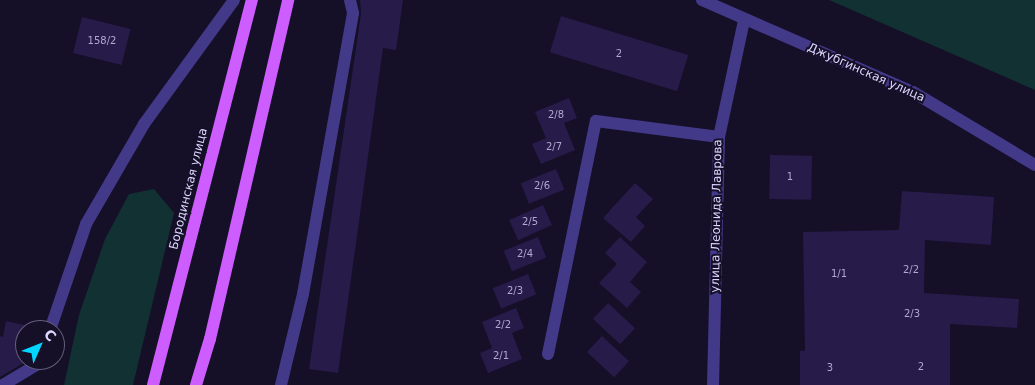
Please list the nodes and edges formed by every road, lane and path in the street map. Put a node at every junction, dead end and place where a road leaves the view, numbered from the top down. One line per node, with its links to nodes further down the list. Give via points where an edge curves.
1 (234, 0): 9 (street, via 144,124 86,224)
2 (252, 0): 13 (main road, Бородинская улица)
3 (288, 0): 14 (main road, via 210,339)
4 (350, 0): 15 (street, via 353,13 303,294)
5 (702, 0): 6 (street, Джубгинская улица)
6 (744, 20): 7 (street, улица Леонида Лаврова); 8 (street, Джубгинская улица, via 913,92)
7 (719, 136): 10 (street, via 596,121); 16 (street, улица Леонида Лаврова)
8 (1035, 165)
9 (53, 320)
10 (548, 354)
11 (28, 370): 12 (street)
12 (3, 385)
13 (153, 385)
14 (196, 385)
15 (281, 385)
16 (713, 385)

